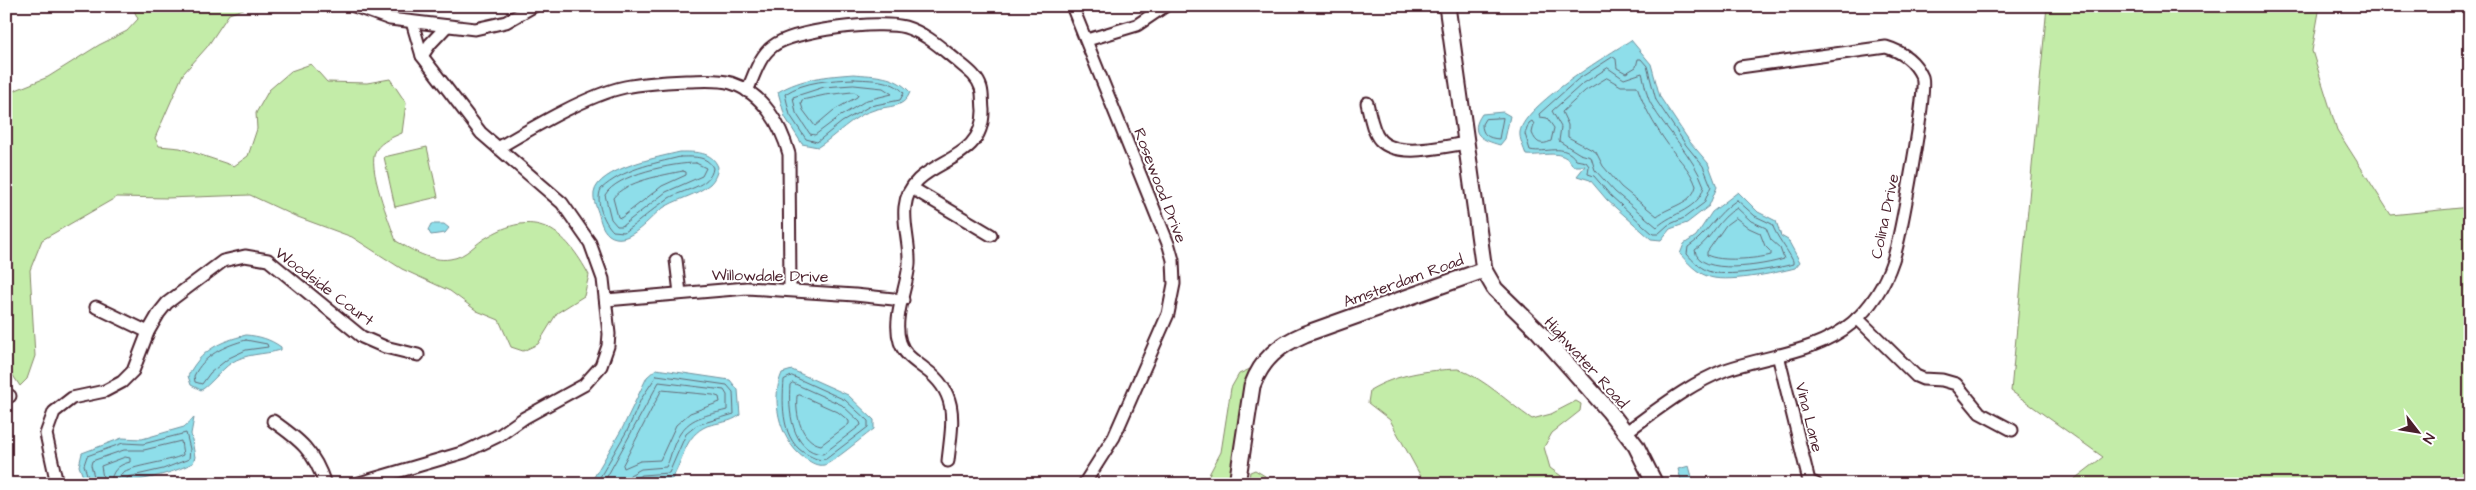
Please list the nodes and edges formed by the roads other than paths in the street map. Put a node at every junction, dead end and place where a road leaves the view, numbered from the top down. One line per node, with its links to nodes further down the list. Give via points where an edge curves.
1 (354, 6): 6 (street, via 378,16)
2 (534, 6): 7 (street, via 506,22 486,28)
3 (1072, 6): 8 (street, Rosewood Drive)
4 (1166, 6): 8 (street, via 1137,25)
5 (1447, 6): 13 (street, Amsterdam Road)
6 (412, 22): 7 (street); 9 (street)
7 (447, 26): 9 (street)
8 (1087, 40): 35 (street, Rosewood Drive, via 1169,246 1174,284 1168,314 1114,437)
9 (422, 56): 14 (street, via 481,133)
10 (1740, 67): 24 (street, Colina Drive, via 1886,47 1904,54 1923,78 1922,109 1893,260 1874,300)
11 (747, 91): 14 (street, via 732,83 712,80 625,87 532,128); 15 (street, via 764,54 785,38 885,24 906,27 926,36 977,80 982,92 983,114 979,133 972,145 920,177); 19 (street, via 774,117 790,154)
12 (1367, 103): 13 (street, via 1380,139 1391,148 1403,151)
13 (1467, 143): 18 (street, Amsterdam Road)
14 (498, 148): 21 (street, via 562,203 577,223 590,243 603,279)
15 (912, 188): 16 (street); 22 (street, via 905,205 909,265)
16 (991, 235)
17 (676, 260): 20 (street)
18 (1484, 270): 30 (street, Highwater Road, via 1495,289 1538,331); 36 (street, Amsterdam Road, via 1305,334 1277,348 1258,371 1252,386)
19 (790, 290): 20 (street, Willowdale Drive, via 747,288); 22 (street, Willowdale Drive)
20 (680, 293): 21 (street, Willowdale Drive)
21 (606, 300): 34 (street, via 608,346 601,366 584,385 473,449)
22 (902, 300): 31 (street, via 897,330 900,342 910,357 939,380 950,401)
23 (96, 307): 25 (street)
24 (1858, 318): 27 (street, Colina Drive, via 1828,339); 29 (street, via 1916,376 1956,384 1980,413)
25 (148, 332): 26 (street, Woodside Court, via 168,304 223,261 252,256 274,264 362,338); 32 (street, Woodside Court, via 132,371 122,382 105,391 72,398 54,412 46,434)
26 (418, 355)
27 (1778, 355): 30 (street, Colina Drive, via 1709,377); 38 (street, Vina Lane, via 1810,481)
28 (273, 421): 33 (street, via 310,452)
29 (2012, 430)
30 (1626, 432): 37 (street, Highwater Road)
31 (948, 461)
32 (57, 484)
33 (325, 484)
34 (356, 484)
35 (1084, 484)
36 (1237, 484)
37 (1655, 484)
38 (1816, 484)

